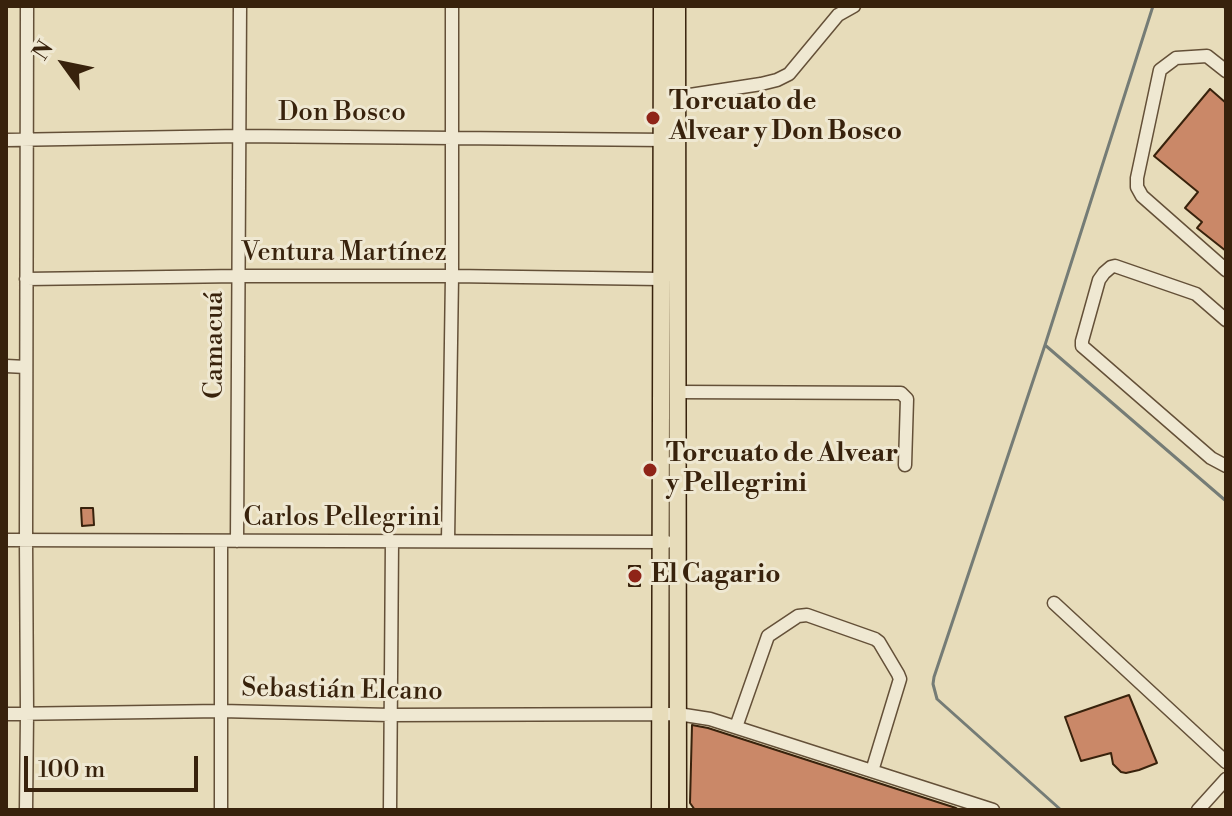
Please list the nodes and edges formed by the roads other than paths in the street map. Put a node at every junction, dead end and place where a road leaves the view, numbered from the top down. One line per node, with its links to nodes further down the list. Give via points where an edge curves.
1 (27, 6): 13 (street)
2 (240, 6): 9 (street, Camacuá)
3 (452, 6): 10 (street)
4 (662, 6): 12 (main road)
5 (677, 6): 8 (main road)
6 (854, 6): 8 (street, via 838,15 789,74 761,84)
7 (1226, 71): 14 (street, via 1207,56 1176,58 1160,70 1137,178 1142,196)
8 (677, 97): 12 (main road)
9 (240, 136): 10 (street, Don Bosco); 13 (street, Don Bosco); 15 (street, Camacuá)
10 (452, 137): 12 (street, Don Bosco); 16 (street)
11 (6, 140): 13 (street, Don Bosco)
12 (670, 140): 18 (main road); 22 (main road)
13 (26, 141): 17 (street)
14 (1226, 270)
15 (239, 276): 16 (street, Ventura Martínez); 17 (street, Ventura Martínez); 28 (street, Camacuá)
16 (452, 276): 18 (street, Ventura Martínez); 30 (street)
17 (26, 279): 21 (street)
18 (661, 279): 31 (main road)
19 (1226, 320): 24 (street, via 1196,294 1115,266 1099,280 1082,341)
20 (6, 366): 21 (street)
21 (26, 367): 26 (street)
22 (677, 392): 23 (street, via 901,393 907,399); 31 (main road)
23 (905, 465)
24 (1226, 466)
25 (6, 540): 26 (street, Carlos Pellegrini)
26 (26, 540): 27 (street, Carlos Pellegrini); 35 (street)
27 (221, 541): 28 (street, Carlos Pellegrini); 33 (street)
28 (237, 541): 29 (street, Carlos Pellegrini)
29 (392, 541): 30 (street, Carlos Pellegrini); 37 (street)
30 (448, 541): 31 (street, Carlos Pellegrini)
31 (669, 542): 36 (main road)
32 (1054, 603): 39 (street)
33 (221, 711): 35 (street, Sebastián Elcano); 37 (street, Sebastián Elcano); 43 (street)
34 (6, 714): 35 (street, Sebastián Elcano)
35 (27, 714): 42 (street)
36 (670, 714): 37 (street, Sebastián Elcano); 38 (street, Sebastián Elcano); 45 (main road); 46 (main road)
37 (390, 715): 44 (street)
38 (736, 727): 40 (street, Sebastián Elcano); 40 (street, via 768,636 807,615 879,642 898,674)
39 (1226, 762)
40 (872, 771): 47 (street, Sebastián Elcano)
41 (1226, 779): 48 (street)
42 (26, 810)
43 (221, 810)
44 (390, 810)
45 (660, 810)
46 (678, 810)
47 (993, 810)
48 (1198, 810)

